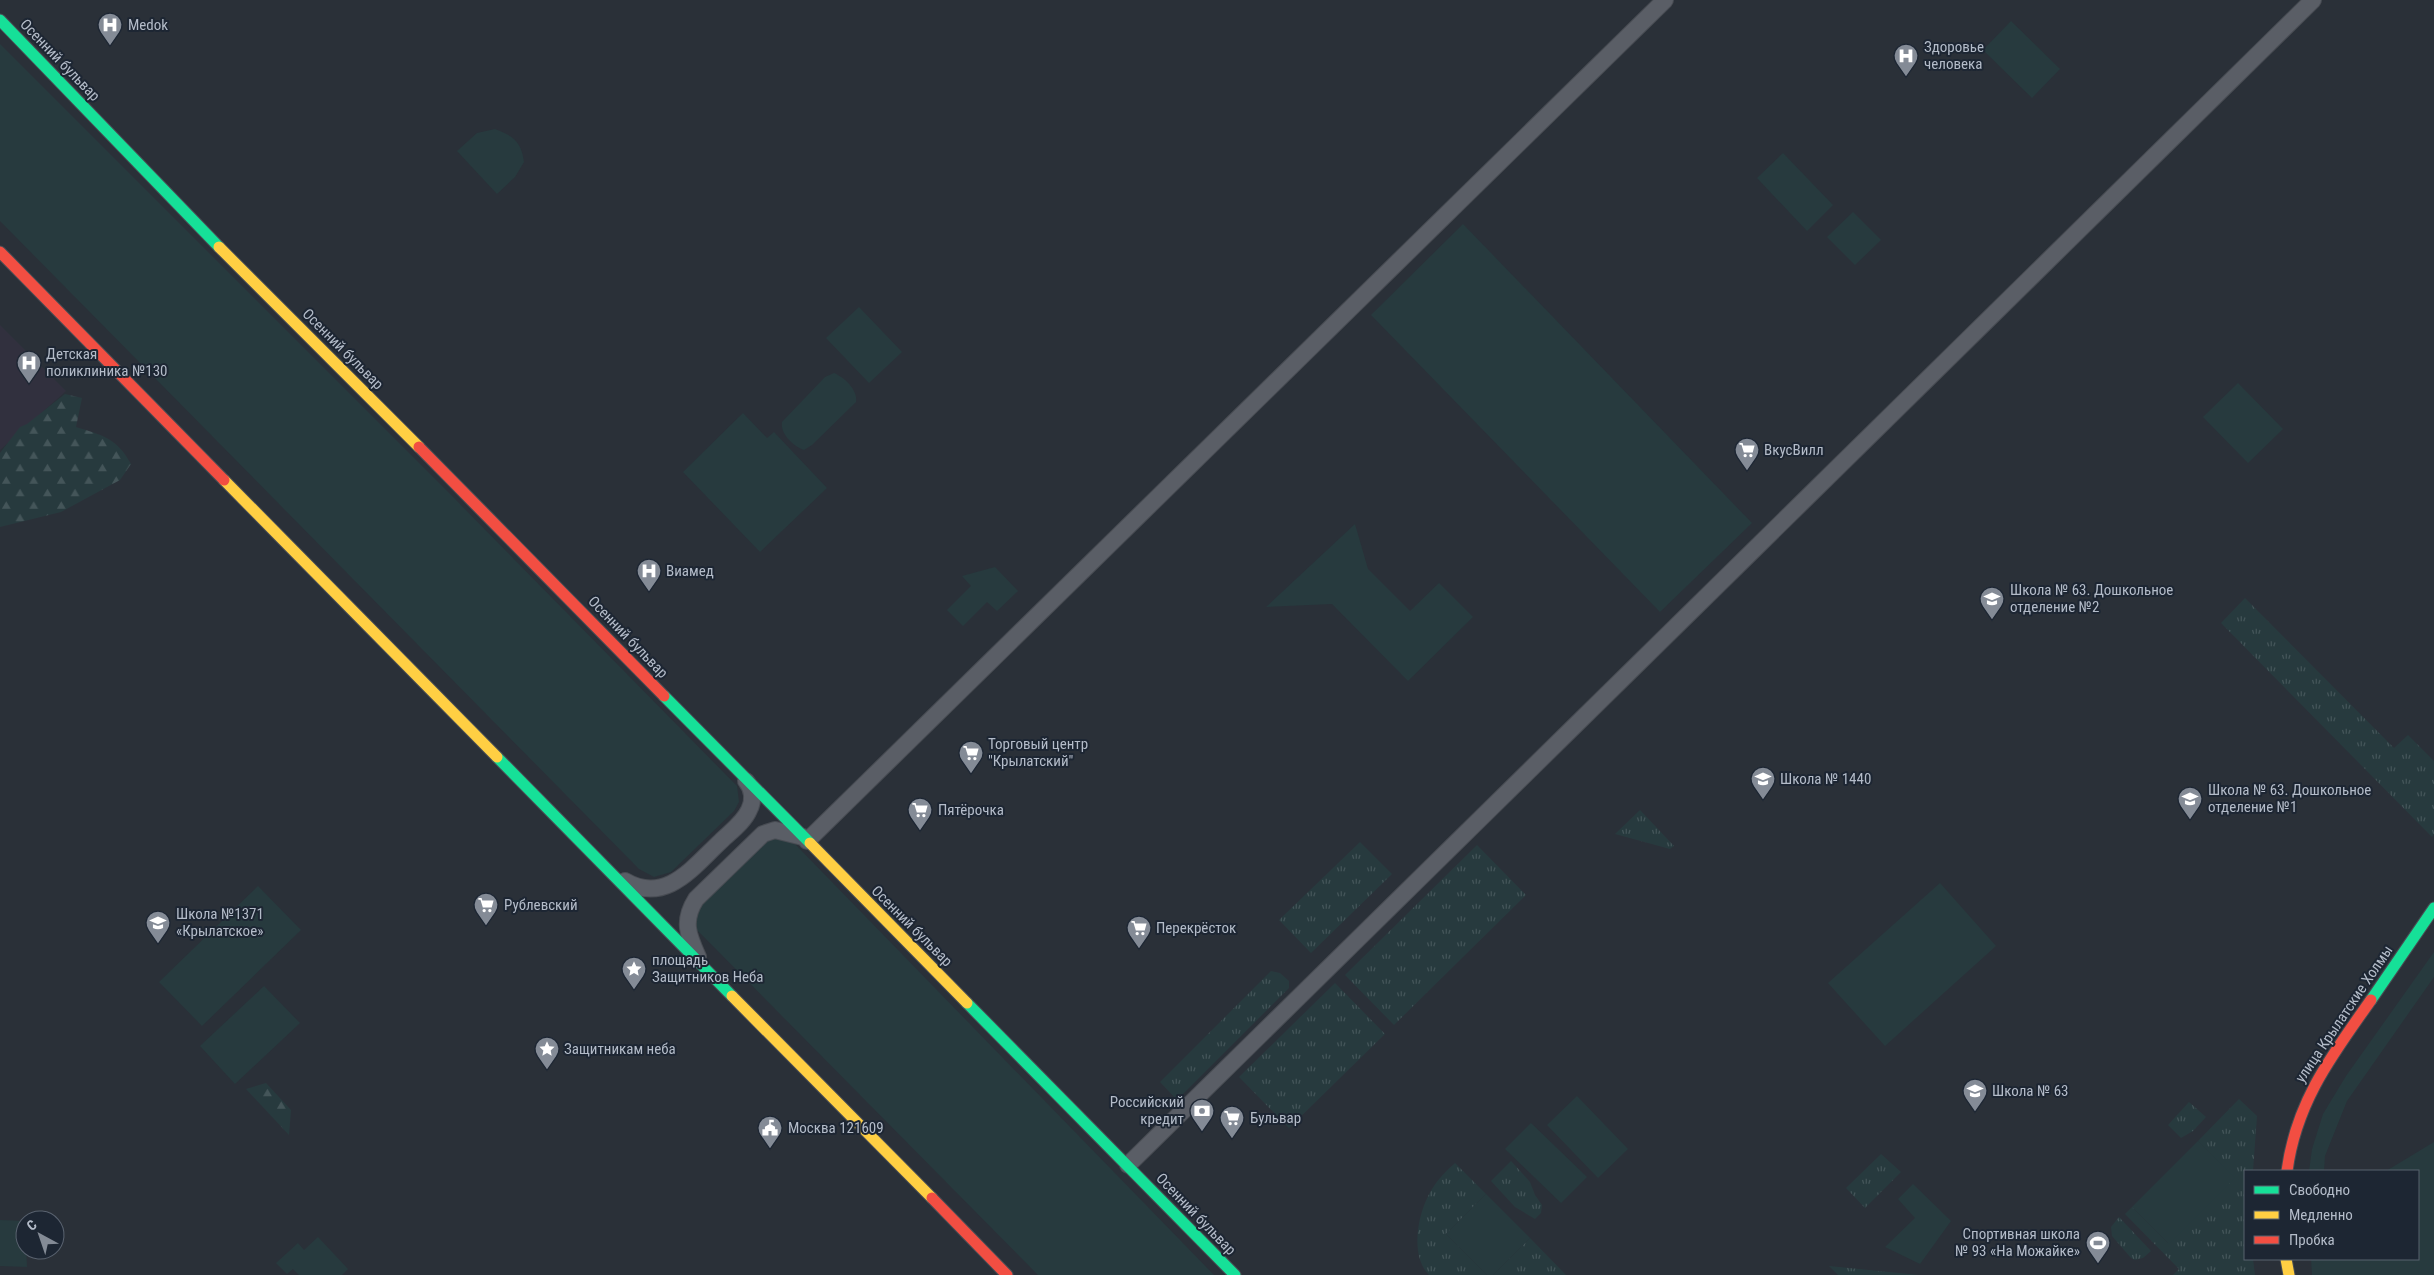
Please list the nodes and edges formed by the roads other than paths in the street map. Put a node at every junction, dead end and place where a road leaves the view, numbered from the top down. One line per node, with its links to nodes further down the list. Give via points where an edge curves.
1 (1665, 0): 6 (street)
2 (2313, 0): 10 (street)
3 (0, 20): 5 (street, Осенний бульвар, via 221,249)
4 (0, 252): 7 (street)
5 (740, 773): 6 (street, Осенний бульвар); 7 (street, via 751,791 749,810 682,878 660,889 646,890 636,888)
6 (805, 839): 9 (street, via 775,830 763,834 696,899 686,919); 10 (street, Осенний бульвар)
7 (610, 872): 9 (street)
8 (2434, 908): 11 (street, улица Крылатские Холмы, via 2317,1078 2300,1111)
9 (702, 965): 13 (street)
10 (1128, 1165): 14 (street, Осенний бульвар)
11 (2287, 1170)
12 (2286, 1260): 15 (street)
13 (1007, 1275)
14 (1235, 1275)
15 (2289, 1275)

